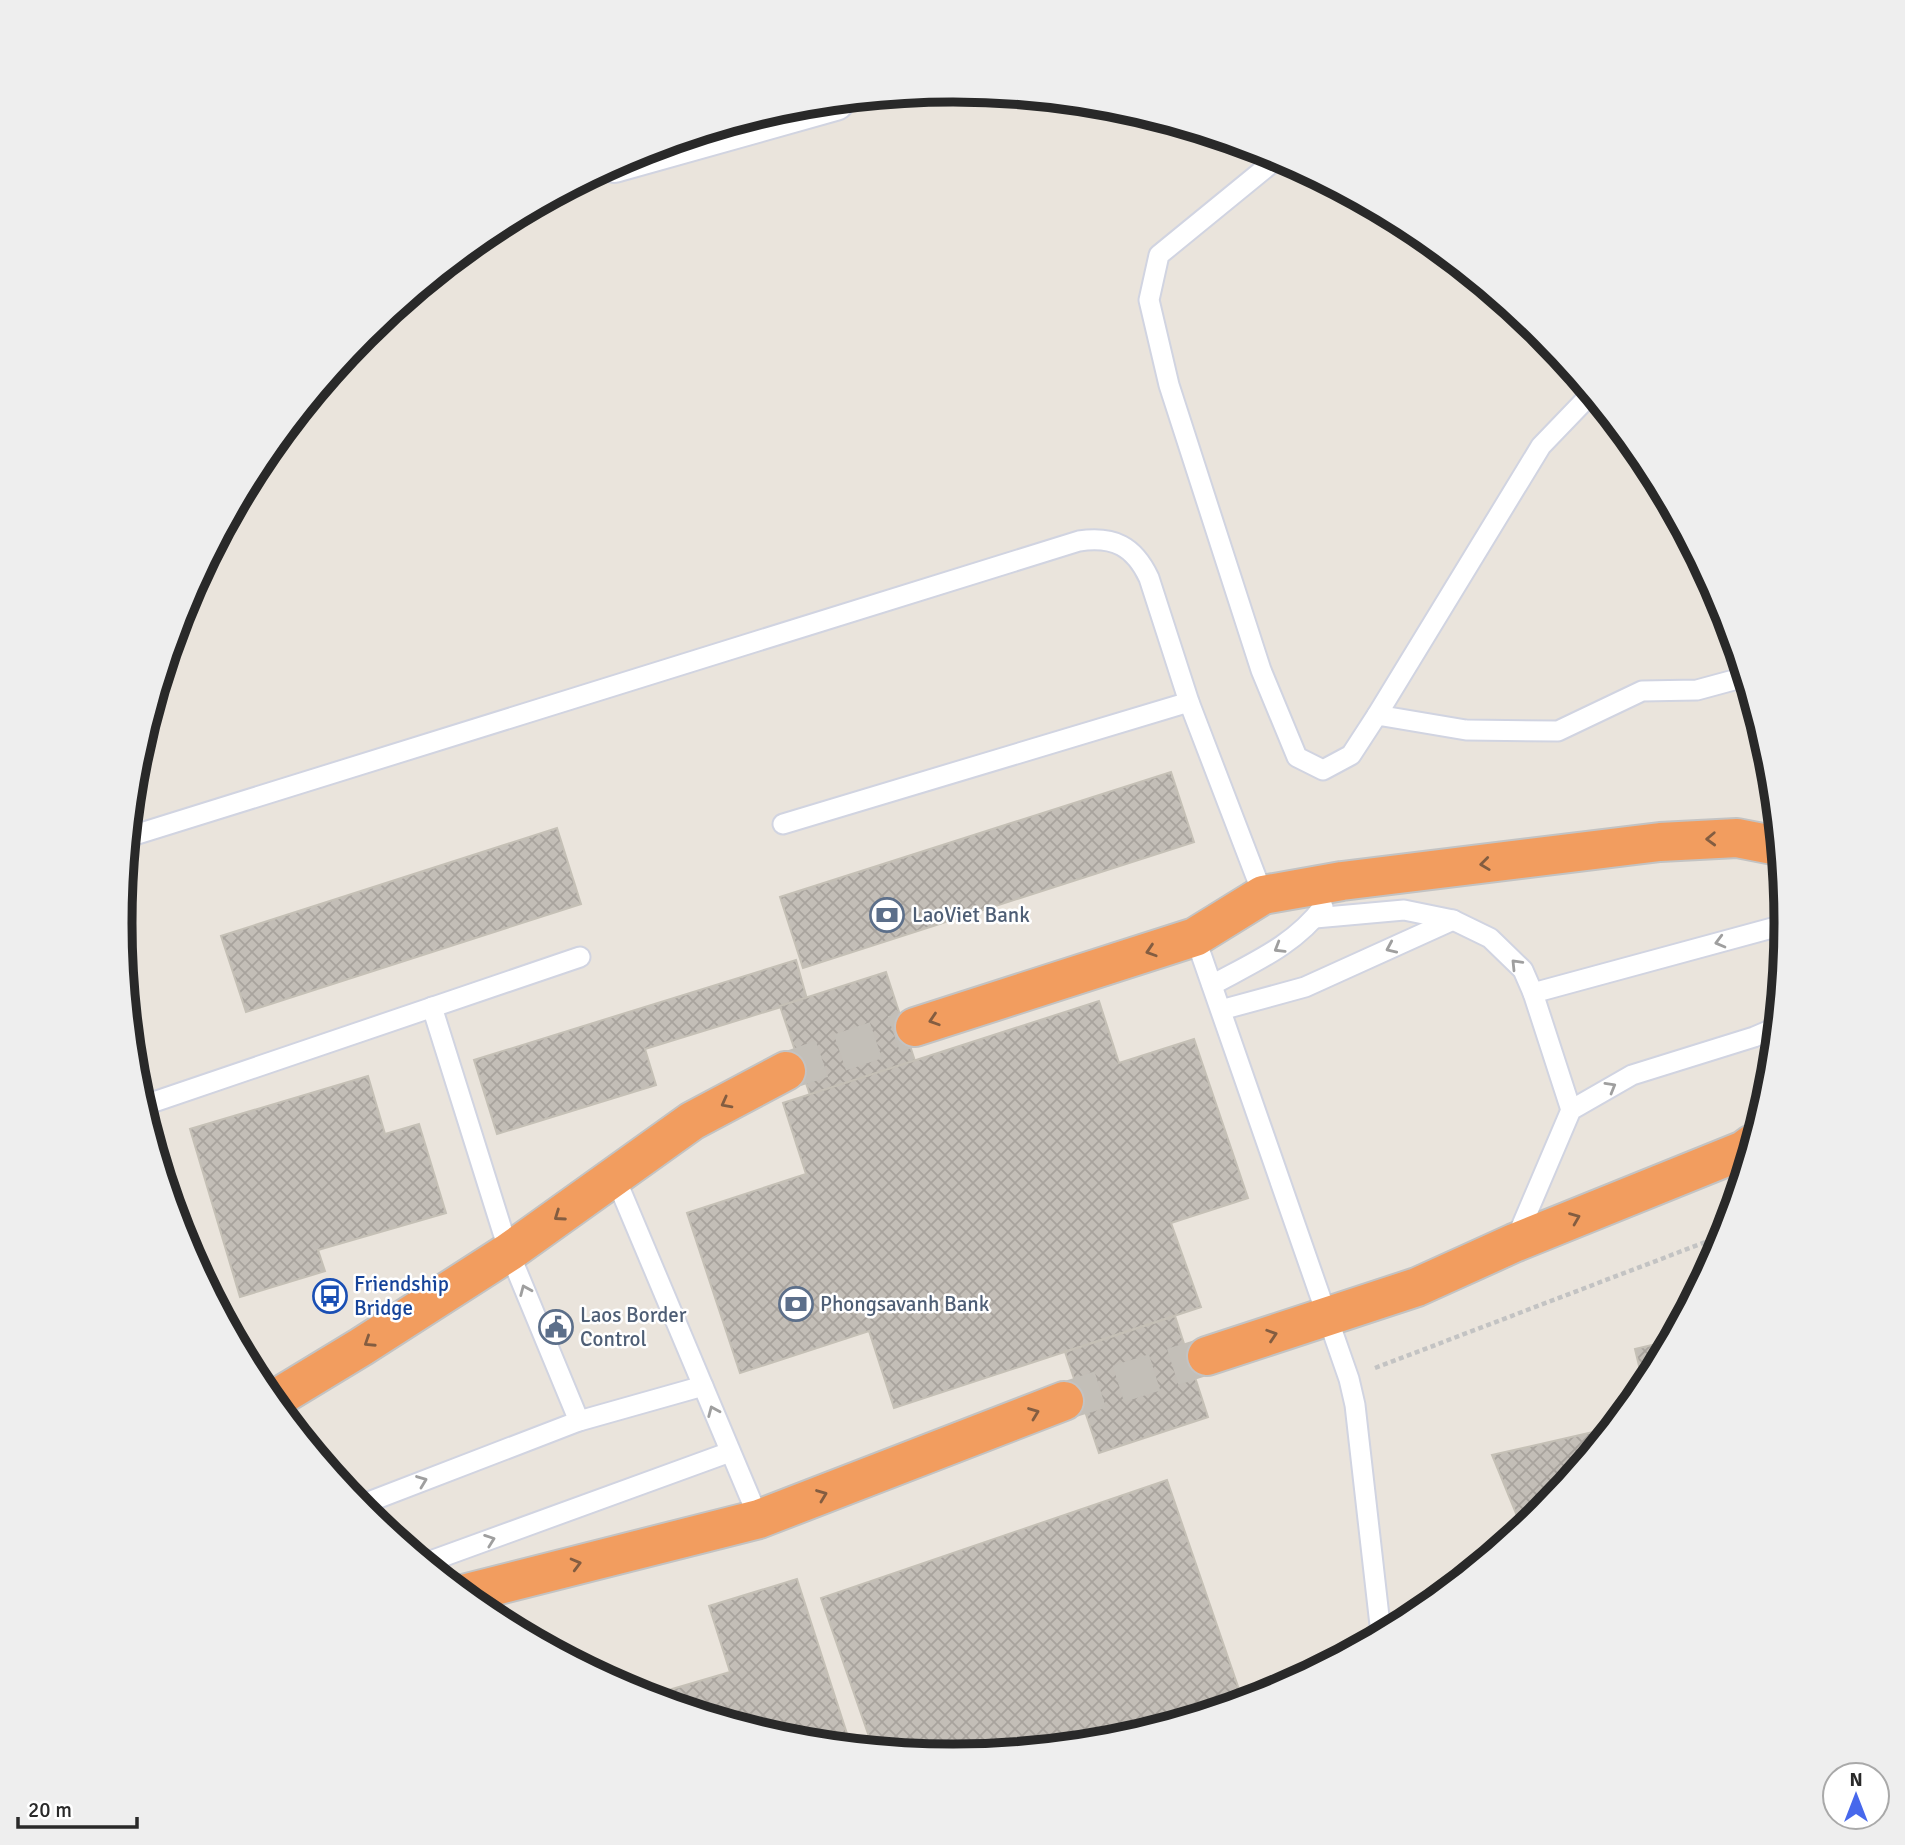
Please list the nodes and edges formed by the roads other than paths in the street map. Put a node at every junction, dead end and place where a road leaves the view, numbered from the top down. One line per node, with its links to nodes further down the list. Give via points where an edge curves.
1 (1269, 165): 5 (lane, via 1159,255 1149,300 1169,385 1257,657 1297,757 1323,770 1351,755)
2 (1585, 400): 5 (lane, via 1541,446)
3 (1736, 679): 5 (lane, via 1697,690 1642,691 1558,731 1466,730)
4 (1189, 702): 6 (lane); 7 (lane, via 1142,562 1114,542 1079,541); 10 (lane)
5 (1377, 715)
6 (783, 824)
7 (137, 834)
8 (1769, 844): 9 (highway, one-way to 9, via 1737,838 1660,842)
9 (1342, 881): 10 (highway); 11 (lane)
10 (1263, 895): 14 (highway)
11 (1315, 918): 12 (lane, via 1404,910); 16 (lane, one-way to 16, via 1286,944)
12 (1453, 920): 17 (lane, one-way to 12, via 1523,970 1490,938); 19 (lane, one-way to 19, via 1305,987)
13 (1774, 927): 17 (lane, one-way to 17)
14 (1195, 937): 16 (lane); 20 (highway, one-way to 20)
15 (580, 957): 18 (lane)
16 (1212, 985): 19 (lane)
17 (1533, 993): 24 (lane)
18 (432, 1007): 23 (lane); 28 (lane)
19 (1221, 1010): 29 (lane)
20 (915, 1027)
21 (1766, 1032): 24 (lane, one-way to 21, via 1632,1075)
22 (786, 1071): 26 (highway, one-way to 26, via 692,1121)
23 (152, 1103)
24 (1571, 1110): 27 (lane)
25 (1741, 1151): 27 (highway, one-way to 25)
26 (615, 1177): 28 (highway, one-way to 28); 31 (lane)
27 (1514, 1243): 29 (highway, via 1417,1287)
28 (509, 1252): 32 (highway, one-way to 32); 34 (lane, one-way to 28)
29 (1327, 1317): 30 (highway, one-way to 29); 40 (lane, via 1355,1405)
30 (1207, 1356)
31 (703, 1386): 34 (lane); 35 (lane, one-way to 31)
32 (282, 1395)
33 (1063, 1401): 37 (highway, one-way to 33)
34 (579, 1421): 36 (lane, one-way to 34)
35 (730, 1452): 37 (lane); 38 (lane, one-way to 35)
36 (370, 1501)
37 (759, 1519): 39 (highway, one-way to 37)
38 (435, 1559)
39 (476, 1591)
40 (1380, 1623)

